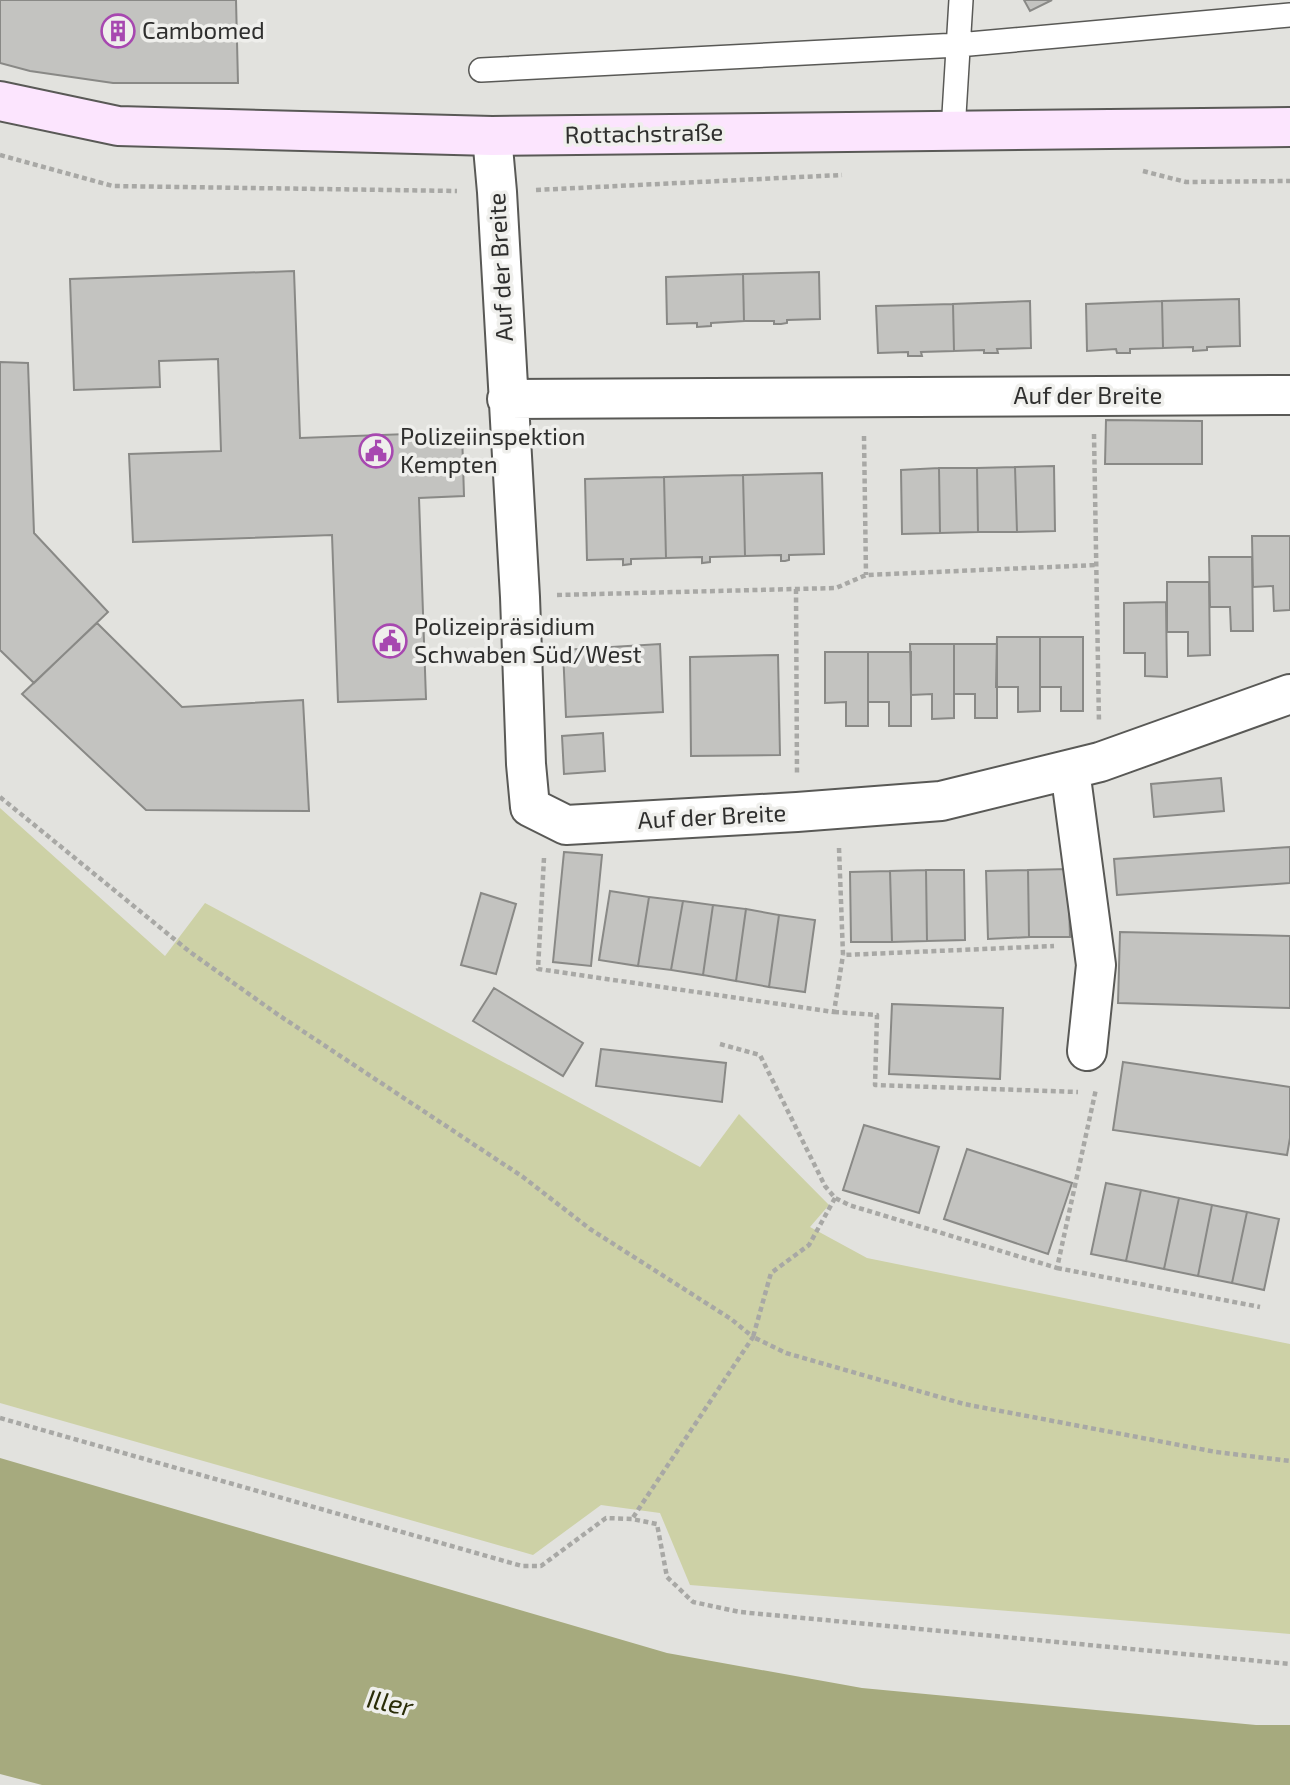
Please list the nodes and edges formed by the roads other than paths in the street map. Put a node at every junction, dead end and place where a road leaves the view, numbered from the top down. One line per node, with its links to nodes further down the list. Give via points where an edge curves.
1 (961, 0): 3 (lane)
2 (1290, 15): 3 (lane)
3 (958, 45): 4 (lane); 7 (lane)
4 (481, 70)
5 (0, 101): 8 (main road, Rottachstraße, via 118,126)
6 (1290, 127): 7 (main road, Rottachstraße)
7 (953, 131): 8 (main road, Rottachstraße)
8 (492, 136): 10 (street, Auf der Breite)
9 (1290, 394): 10 (street, Auf der Breite)
10 (508, 399): 12 (street, Auf der Breite, via 530,807 566,825 838,809 941,801)
11 (1290, 694): 12 (street, Auf der Breite)
12 (1085, 766): 13 (street, via 1096,965)
13 (1087, 1051)

